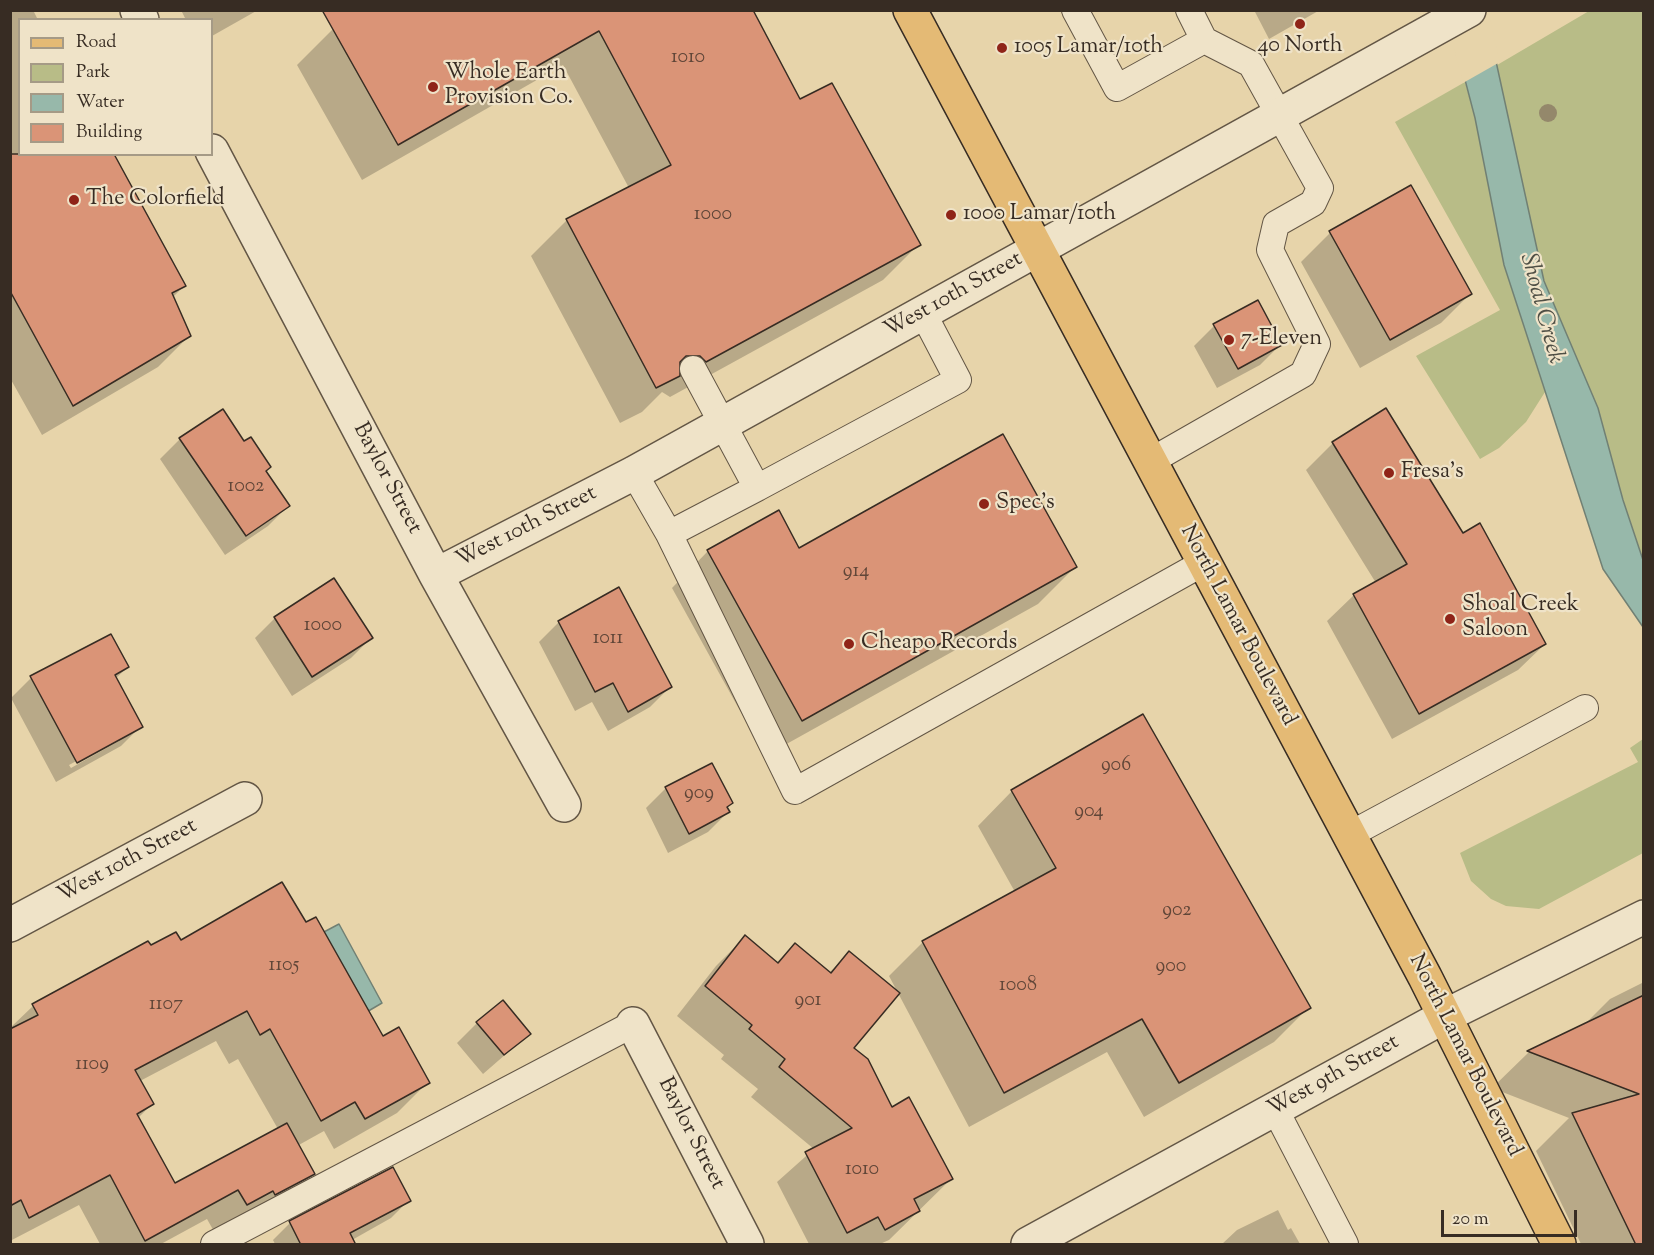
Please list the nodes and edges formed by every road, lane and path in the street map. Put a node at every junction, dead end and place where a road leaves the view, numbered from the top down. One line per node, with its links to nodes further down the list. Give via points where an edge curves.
1 (910, 10): 8 (main road, North Lamar Boulevard)
2 (1075, 10): 5 (lane, via 1118,88)
3 (1189, 10): 5 (lane)
4 (1469, 10): 6 (street, West 10th Street)
5 (1204, 40): 6 (lane, via 1251,64)
6 (1280, 115): 8 (street, West 10th Street); 12 (lane, via 1320,188 1314,203 1276,224 1270,250 1317,344 1304,374)
7 (213, 153): 17 (street, Baylor Street)
8 (1036, 251): 9 (street, West 10th Street); 12 (main road, North Lamar Boulevard)
9 (923, 313): 11 (street, West 10th Street); 14 (lane, via 958,380)
10 (693, 369): 11 (lane)
11 (722, 424): 13 (street, West 10th Street); 14 (lane)
12 (1149, 462): 16 (main road, North Lamar Boulevard)
13 (634, 473): 15 (lane); 17 (street, West 10th Street)
14 (757, 488): 15 (lane)
15 (669, 534): 16 (lane, via 795,791)
16 (1203, 563): 21 (main road, North Lamar Boulevard)
17 (436, 575): 20 (street, Baylor Street)
18 (1585, 708): 21 (lane)
19 (245, 799): 23 (street, West 10th Street)
20 (564, 805)
21 (1349, 835): 24 (main road, North Lamar Boulevard)
22 (1644, 917): 24 (street, West 9th Street)
23 (10, 925)
24 (1445, 1016): 26 (street, West 9th Street); 31 (main road, North Lamar Boulevard)
25 (633, 1024): 27 (lane); 28 (street, Baylor Street)
26 (1275, 1109): 29 (street, West 9th Street); 30 (lane)
27 (214, 1245)
28 (747, 1245)
29 (1028, 1245)
30 (1345, 1245)
31 (1559, 1245)

